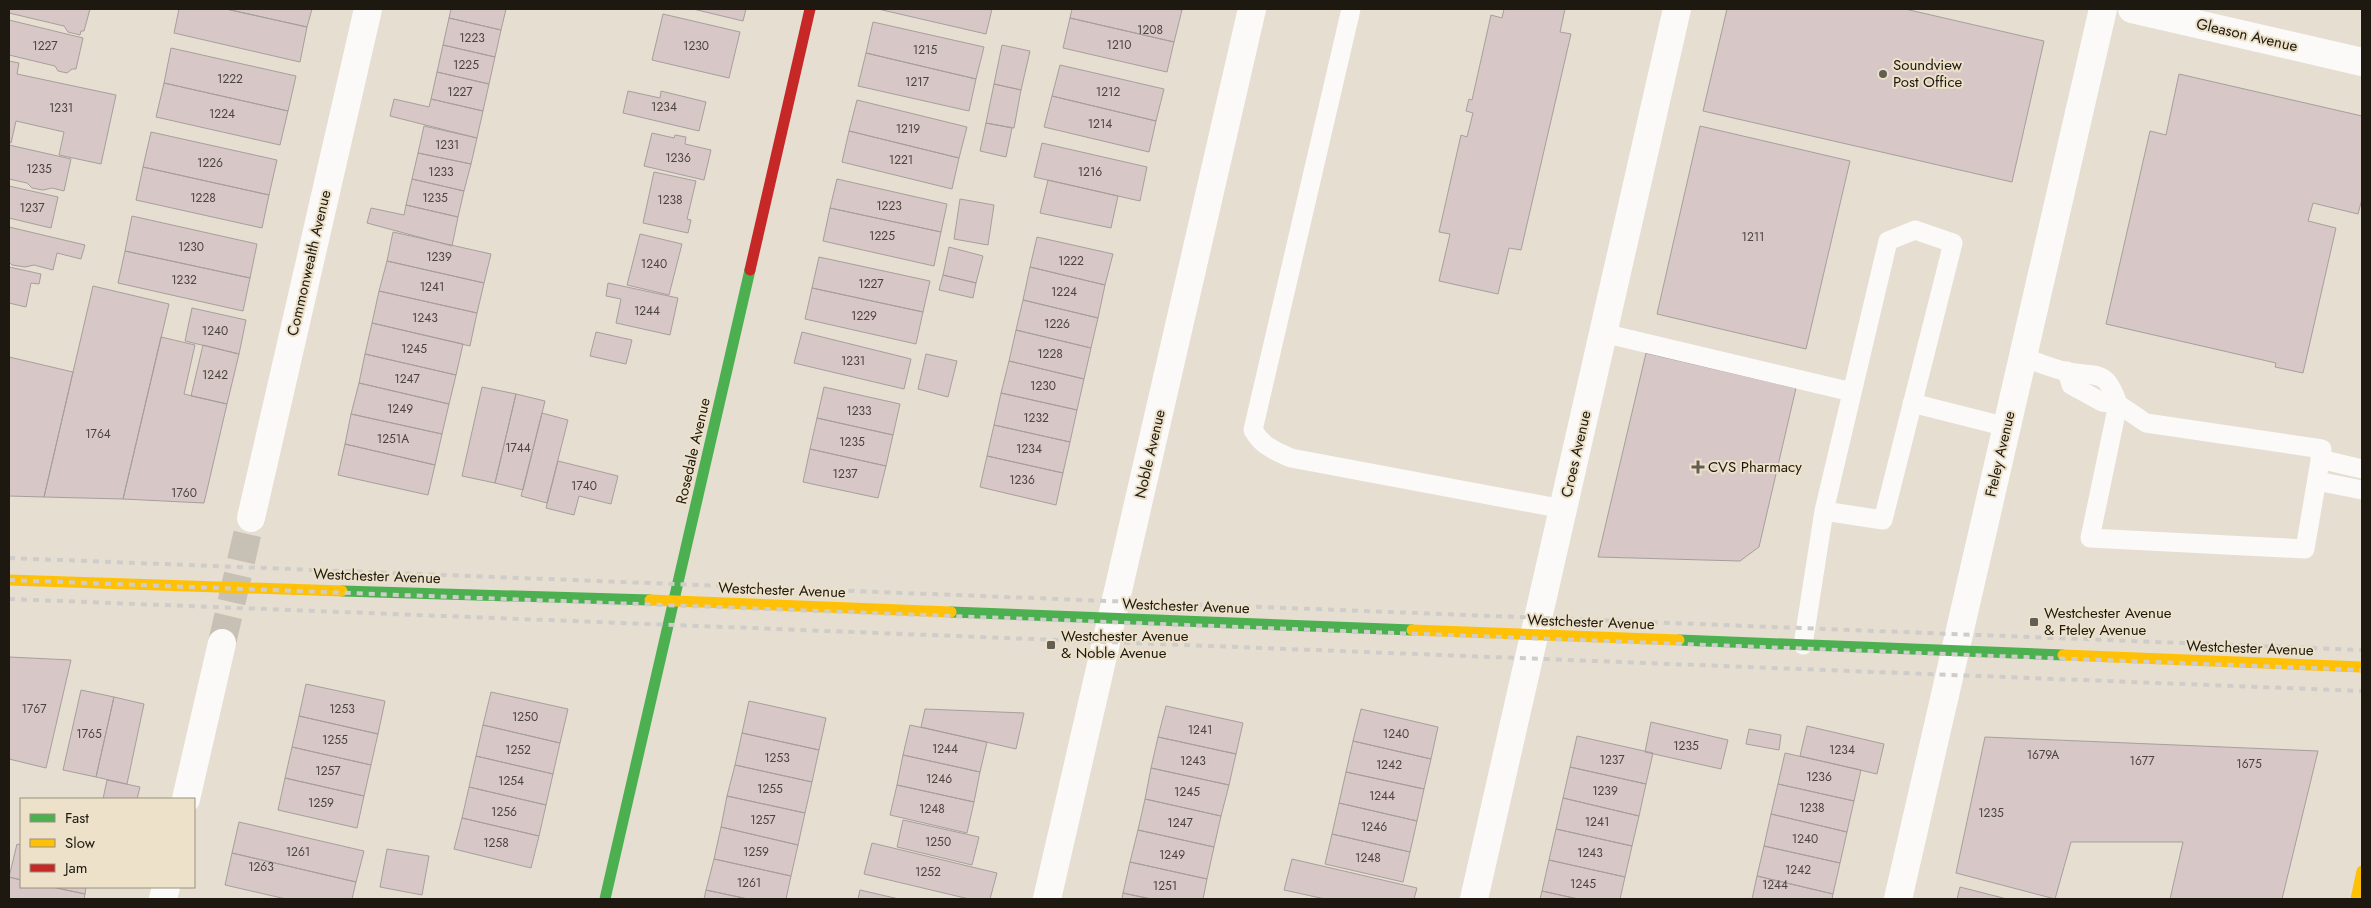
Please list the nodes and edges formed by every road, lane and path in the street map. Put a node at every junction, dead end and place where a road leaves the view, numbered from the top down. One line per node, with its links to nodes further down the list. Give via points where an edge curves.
1 (368, 9): 21 (street, Commonwealth Avenue)
2 (810, 9): 23 (main road, Rosedale Avenue)
3 (1252, 9): 24 (street, Noble Avenue)
4 (1351, 9): 19 (lane, via 1253,430 1260,441 1291,458)
5 (1677, 9): 9 (street, Croes Avenue)
6 (2103, 9): 10 (street, Fteley Avenue)
7 (2132, 9): 8 (street, Gleason Avenue)
8 (2362, 62)
9 (1603, 332): 11 (lane); 19 (street, Croes Avenue)
10 (2023, 357): 13 (lane, via 2067,371 2098,374 2112,386); 14 (street, Fteley Avenue)
11 (1852, 392): 12 (lane, via 1888,241 1915,230 1953,243); 20 (lane)
12 (1912, 403): 14 (lane); 20 (lane, via 1883,520)
13 (2118, 404): 15 (lane, via 2146,423 2322,449); 17 (lane, via 2090,538 2305,549)
14 (2007, 427): 28 (street, Fteley Avenue)
15 (2320, 459): 16 (lane); 17 (lane)
16 (2362, 469)
17 (2317, 481): 18 (lane)
18 (2362, 490)
19 (1563, 509): 25 (street, Croes Avenue)
20 (1824, 511): 27 (lane)
21 (250, 518)
22 (9, 580): 23 (main road, Westchester Avenue)
23 (674, 601): 24 (main road, Westchester Avenue); 32 (main road, Rosedale Avenue)
24 (1112, 618): 25 (main road, Westchester Avenue); 33 (street, Noble Avenue)
25 (1534, 636): 27 (main road, Westchester Avenue); 34 (street, Croes Avenue)
26 (222, 643): 30 (street)
27 (1803, 645): 28 (main road, Westchester Avenue)
28 (1955, 651): 29 (main road, Westchester Avenue); 35 (street, Fteley Avenue)
29 (2362, 667)
30 (186, 798)
31 (2362, 871): 36 (main road)
32 (605, 899)
33 (1047, 899)
34 (1474, 899)
35 (1898, 899)
36 (2356, 899)

